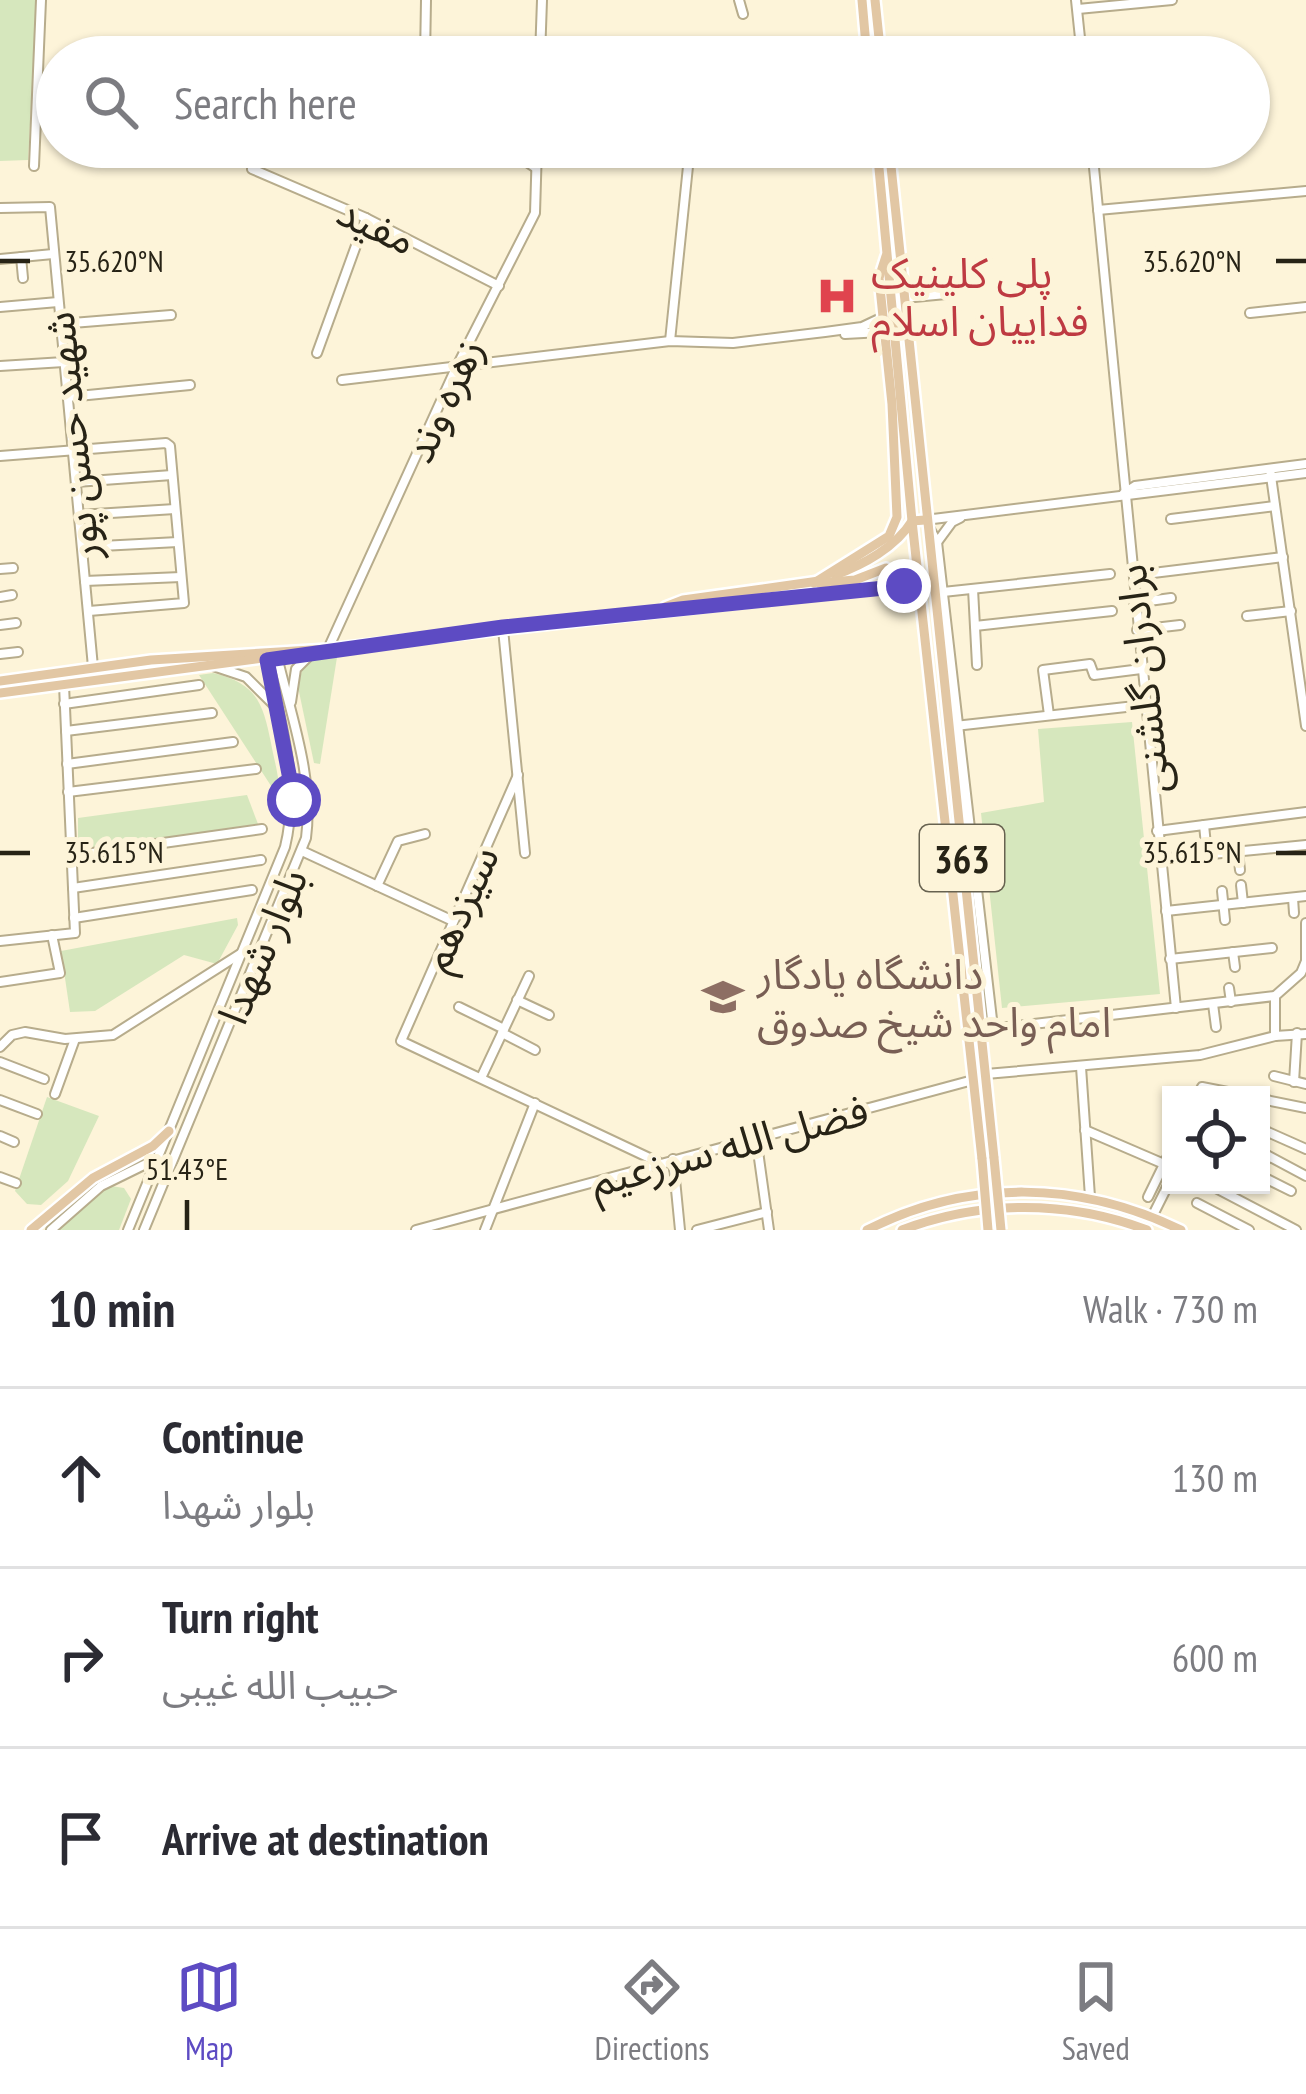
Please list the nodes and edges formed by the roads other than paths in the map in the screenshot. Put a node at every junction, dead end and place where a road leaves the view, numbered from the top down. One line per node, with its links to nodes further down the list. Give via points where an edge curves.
1 (41, 0): 10 (street)
2 (426, 0): 11 (street)
3 (542, 0): 12 (street)
4 (740, 0): 9 (street)
5 (862, 0): 13 (main road)
6 (875, 0): 14 (main road)
7 (1172, 0): 8 (street)
8 (1077, 4): 15 (street)
9 (742, 14)
10 (39, 36)
11 (425, 36)
12 (541, 36)
13 (866, 36)
14 (879, 36)
15 (1080, 36)
16 (36, 119): 17 (street)
17 (34, 166)
18 (536, 168): 33 (street, زهره وند, via 535,213)
19 (688, 168): 45 (street)
20 (879, 168): 28 (main road, 363)
21 (892, 168): 35 (main road, 363)
22 (1093, 168): 26 (street, برادران گلشنی)
23 (252, 169): 27 (street, مفید)
24 (1306, 191): 26 (street)
25 (0, 208): 29 (street, شهید حسن پور, via 48,206)
26 (1098, 211): 59 (street, برادران گلشنی)
27 (366, 218): 33 (street, مفید); 46 (street)
28 (888, 251): 41 (main road, via 879,278); 66 (main road, 363)
29 (53, 254): 30 (street); 36 (street, شهید حسن پور)
30 (21, 257): 31 (street); 32 (street)
31 (0, 259)
32 (23, 278)
33 (499, 286): 49 (street, زهره وند)
34 (946, 294): 35 (street)
35 (904, 298): 64 (main road, 363)
36 (58, 302): 37 (street); 42 (street, شهید حسن پور)
37 (0, 307)
38 (1306, 307): 39 (street)
39 (1250, 313)
40 (171, 315): 42 (street)
41 (881, 318): 43 (street); 44 (main road)
42 (60, 324): 47 (street, شهید حسن پور)
43 (825, 332): 44 (street); 45 (street)
44 (882, 332): 78 (main road, via 897,518 889,536)
45 (670, 341): 49 (street)
46 (317, 353)
47 (64, 362): 48 (street); 52 (street, شهید حسن پور)
48 (0, 366)
49 (456, 368): 50 (street); 99 (street, زهره وند)
50 (342, 380)
51 (190, 386): 52 (street)
52 (68, 397): 53 (street, شهید حسن پور)
53 (72, 451): 54 (street); 57 (street, via 168,444); 58 (street, شهید حسن پور)
54 (0, 457)
55 (1306, 469): 56 (street)
56 (1271, 473): 59 (street); 60 (street)
57 (172, 475): 58 (street); 61 (street)
58 (76, 482): 62 (street, شهید حسن پور)
59 (1123, 494): 63 (street); 86 (street, برادران گلشنی)
60 (1276, 506): 65 (street); 70 (street)
61 (175, 509): 62 (street); 67 (street)
62 (79, 515): 69 (street, شهید حسن پور)
63 (963, 516): 64 (street); 68 (street)
64 (926, 520): 66 (main road); 68 (street); 71 (main road, 363)
65 (1171, 520)
66 (912, 521): 78 (main road, via 864,563); 80 (main road, 363)
67 (178, 542): 69 (street); 76 (street)
68 (937, 542): 71 (street); 82 (street)
69 (82, 547): 77 (street, شهید حسن پور)
70 (1283, 557): 75 (street); 90 (street)
71 (929, 559): 122 (main road, 363)
72 (13, 568): 73 (street)
73 (0, 569)
74 (1110, 574): 81 (street)
75 (1145, 574)
76 (181, 577): 77 (street); 87 (street, via 183,604)
77 (86, 581): 87 (street, شهید حسن پور)
78 (814, 583): 79 (main road, via 886,568 892,579); 89 (main road)
79 (883, 586): 80 (main road); 89 (main road)
80 (920, 588): 196 (main road, 363)
81 (973, 589): 82 (street); 95 (street)
82 (943, 592): 122 (street)
83 (13, 595): 84 (street)
84 (0, 597)
85 (1171, 598): 86 (street)
86 (1134, 603): 97 (street, برادران گلشنی)
87 (88, 610): 107 (street, شهید حسن پور)
88 (1112, 610): 95 (street)
89 (654, 611): 96 (main road)
90 (1291, 611): 91 (street); 98 (street)
91 (1247, 616)
92 (16, 623): 94 (street)
93 (1180, 625): 97 (street)
94 (0, 626)
95 (975, 626): 105 (street)
96 (503, 627): 99 (main road); 127 (street)
97 (1137, 630): 108 (street, برادران گلشنی)
98 (1301, 647): 113 (street)
99 (328, 649): 102 (main road); 103 (main road)
100 (18, 652): 101 (street)
101 (0, 654)
102 (311, 654): 103 (main road); 119 (street, via 296,669)
103 (272, 656): 104 (main road); 106 (main road); 117 (street, بلوار شهدا); 119 (street, بلوار شهدا)
104 (151, 660): 107 (main road); 109 (main road)
105 (976, 665)
106 (213, 666): 109 (main road); 117 (street, via 246,677)
107 (93, 668): 110 (main road)
108 (1141, 669): 116 (street, برادران گلشنی); 120 (street, via 1094,676 1090,664 1042,670)
109 (153, 674): 111 (main road)
110 (0, 681)
111 (64, 685): 114 (main road); 115 (street)
112 (199, 685): 115 (street)
113 (1303, 685): 121 (street)
114 (0, 694)
115 (64, 704): 123 (street)
116 (1144, 705): 120 (street); 132 (street, برادران گلشنی)
117 (278, 711): 165 (street, بلوار شهدا, via 294,800)
118 (212, 712): 123 (street)
119 (290, 715): 136 (street, بلوار شهدا, via 309,795)
120 (1049, 715): 122 (street)
121 (1306, 720)
122 (953, 726): 183 (main road, 363)
123 (66, 730): 125 (street)
124 (233, 742): 125 (street)
125 (67, 764): 128 (street)
126 (256, 769): 128 (street)
127 (518, 775): 138 (street); 158 (street, سیزدهم)
128 (68, 792): 140 (street)
129 (1306, 812): 130 (street)
130 (1204, 825): 132 (street); 139 (street)
131 (262, 829): 140 (street)
132 (1157, 831): 142 (street, برادران گلشنی)
133 (424, 834): 146 (street, via 398,841)
134 (1186, 842): 141 (street)
135 (1306, 845): 137 (street)
136 (302, 851): 146 (street); 166 (street, بلوار شهدا)
137 (1238, 852): 139 (street); 144 (street)
138 (525, 854)
139 (1207, 855): 141 (street)
140 (71, 856): 147 (street)
141 (1188, 856): 142 (street)
142 (1160, 859): 154 (street, برادران گلشنی)
143 (261, 860): 147 (street)
144 (1240, 870)
145 (1241, 885): 152 (street)
146 (377, 886): 158 (street)
147 (73, 888): 156 (street)
148 (252, 890): 156 (street)
149 (1222, 891): 153 (street)
150 (1306, 896): 151 (street)
151 (1293, 898): 152 (street); 155 (street)
152 (1243, 903): 153 (street)
153 (1224, 905): 154 (street); 157 (street)
154 (1166, 911): 167 (street, برادران گلشنی)
155 (1294, 913)
156 (74, 918): 161 (street, via 75,932)
157 (1225, 920)
158 (453, 921): 194 (street, سیزدهم, via 401,1041)
159 (1306, 923): 160 (street)
160 (1306, 934): 168 (street)
161 (52, 935): 162 (street); 173 (street, via 59,973)
162 (0, 940)
163 (1273, 948): 164 (street)
164 (1233, 952): 167 (street); 169 (street)
165 (242, 953): 166 (street); 170 (street); 175 (street, بلوار شهدا)
166 (256, 959): 235 (street, بلوار شهدا)
167 (1170, 959): 180 (street, برادران گلشنی)
168 (1306, 961): 172 (street)
169 (1235, 967)
170 (213, 972): 175 (street); 187 (street, via 113,1035)
171 (529, 976): 178 (street)
172 (1290, 980): 174 (street); 176 (street)
173 (0, 982)
174 (1306, 983)
175 (224, 991): 206 (street, بلوار شهدا)
176 (1275, 996): 177 (street); 186 (street)
177 (1222, 998): 180 (street); 182 (street)
178 (517, 1000): 181 (street); 184 (street)
179 (459, 1007): 184 (street)
180 (1176, 1008): 183 (street)
181 (549, 1016)
182 (1216, 1027)
183 (988, 1029): 192 (main road, 363)
184 (503, 1031): 189 (street); 194 (street)
185 (1302, 1034): 186 (street); 197 (street)
186 (1275, 1036): 191 (street, via 1200,1055)
187 (75, 1039): 188 (street, via 25,1032); 199 (street)
188 (0, 1047)
189 (536, 1050)
190 (0, 1062): 195 (street)
191 (1081, 1067): 192 (street); 205 (street)
192 (986, 1074): 244 (main road, 363, bridge)
193 (1274, 1076): 197 (street)
194 (481, 1078): 202 (street)
195 (44, 1079)
196 (974, 1080): 209 (street, فضل الله سرزعیم); 243 (main road, 363, bridge)
197 (1294, 1082): 198 (street)
198 (1306, 1084)
199 (55, 1094)
200 (0, 1100): 204 (street)
201 (1270, 1101): 203 (street)
202 (535, 1102): 215 (street); 228 (street)
203 (1306, 1108)
204 (37, 1114)
205 (1085, 1130): 216 (street); 225 (street)
206 (169, 1131): 213 (street, بلوار شهدا); 232 (main road, via 93,1178)
207 (1270, 1134): 211 (street)
208 (0, 1136): 210 (street)
209 (756, 1137): 214 (street, فضل الله سرزعیم); 229 (street)
210 (14, 1142)
211 (1306, 1149)
212 (1270, 1158): 218 (street)
213 (158, 1159): 233 (street, via 101,1186); 234 (street, بلوار شهدا)
214 (673, 1159): 215 (street, فضل الله سرزعیم); 238 (street)
215 (660, 1162): 228 (street, فضل الله سرزعیم)
216 (1162, 1163)
217 (1162, 1168): 226 (street)
218 (1306, 1176)
219 (0, 1177): 221 (street)
220 (1270, 1180): 222 (street)
221 (16, 1183)
222 (1291, 1191)
223 (1163, 1194): 231 (street)
224 (1227, 1194): 249 (street)
225 (1090, 1197): 231 (main road); 241 (main road, via 972,1193)
226 (1148, 1197)
227 (1197, 1204): 248 (street)
228 (495, 1208): 236 (street, فضل الله سرزعیم); 237 (street)
229 (767, 1212): 239 (street); 240 (street)
230 (1094, 1214): 242 (main road, via 977,1210); 245 (street); 246 (main road)
231 (1152, 1216): 247 (main road)
232 (32, 1230)
233 (51, 1230)
234 (128, 1230)
235 (144, 1230)
236 (416, 1230)
237 (485, 1230)
238 (680, 1230)
239 (697, 1230)
240 (769, 1230)
241 (866, 1230)
242 (902, 1230)
243 (988, 1230)
244 (1001, 1230)
245 (1094, 1230)
246 (1147, 1230)
247 (1181, 1230)
248 (1249, 1230)
249 (1296, 1230)

